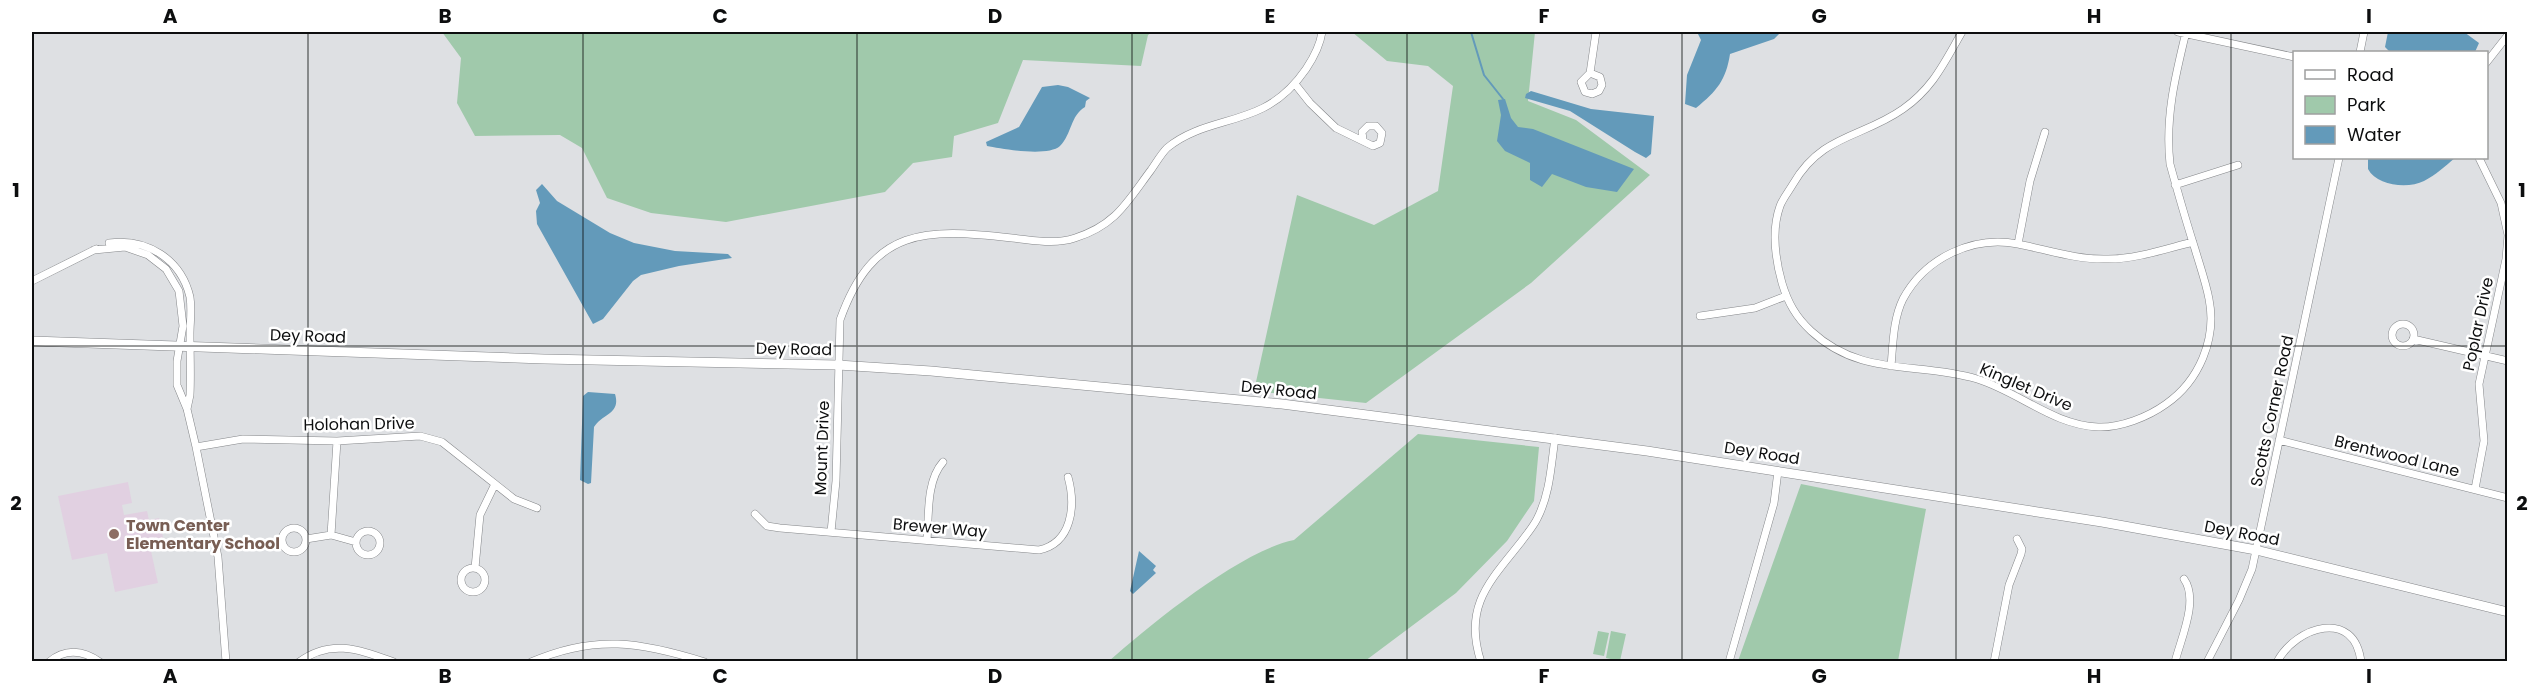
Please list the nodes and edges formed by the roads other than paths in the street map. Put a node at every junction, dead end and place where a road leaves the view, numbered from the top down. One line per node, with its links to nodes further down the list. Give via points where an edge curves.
1 (1322, 32): 11 (street, Mount Drive, via 1314,58)
2 (1596, 32): 10 (street)
3 (1962, 32): 23 (street, Kinglet Drive, via 1930,87 1901,111 1825,148 1804,164 1780,205 1775,235 1776,261)
4 (2183, 32): 8 (street); 17 (street, Kinglet Drive, via 2168,117)
5 (2364, 32): 7 (street)
6 (2508, 35): 9 (street)
7 (2360, 51)
8 (2293, 57)
9 (2488, 62)
10 (1590, 73)
11 (1295, 84): 13 (street, via 1336,128); 31 (street, Mount Drive, via 1262,109 1186,134 1165,150 1108,223 1088,233 1053,242 930,233 890,248 861,275 849,296 840,320)
12 (2045, 132): 20 (street, via 2030,181)
13 (1363, 140)
14 (2338, 159): 35 (street, Scotts Corner Road)
15 (2479, 159): 18 (street, Poplar Drive, via 2501,203)
16 (2238, 165): 17 (street)
17 (2175, 185): 19 (street, Kinglet Drive)
18 (2508, 235): 29 (street, Poplar Drive)
19 (2193, 242): 20 (street, via 2108,260 2067,256); 32 (street, Kinglet Drive, via 2210,301 2207,350 2188,383 2157,411 2121,424 2098,427 2065,421 1978,379)
20 (2018, 244): 32 (street, via 1980,243 1938,260 1925,270 1903,299 1896,320)
21 (94, 250): 22 (street); 27 (street, via 132,249 166,269 181,298 183,326); 28 (street, via 109,244 132,243 150,248 171,262 190,298)
22 (32, 281)
23 (1786, 296): 24 (street, via 1755,308); 32 (street, Kinglet Drive, via 1797,317 1827,345 1845,356)
24 (1700, 316)
25 (2413, 339): 29 (street)
26 (32, 341): 27 (main road, Dey Road)
27 (179, 346): 28 (main road, Dey Road); 33 (street, via 177,385)
28 (191, 346): 31 (main road, Dey Road); 33 (street)
29 (2483, 355): 30 (street); 42 (street, Poplar Drive, via 2478,384 2484,441)
30 (2508, 361)
31 (838, 365): 34 (main road, Dey Road, via 1282,404); 46 (street, Mount Drive)
32 (1891, 366)
33 (187, 409): 37 (street)
34 (1554, 438): 39 (main road, Dey Road); 64 (street, via 1545,501 1536,522 1488,584 1477,605 1475,643)
35 (2279, 440): 42 (street, Brentwood Lane); 52 (street, Scotts Corner Road)
36 (337, 441): 37 (street, Holohan Drive, via 243,439); 41 (street, Holohan Drive, via 420,436 442,442); 47 (street)
37 (196, 447): 59 (street, via 218,557)
38 (943, 462): 50 (street, via 933,480)
39 (1778, 471): 52 (main road, Dey Road); 65 (street, via 1774,503)
40 (1068, 477): 50 (street, Brewer Way, via 1072,500 1067,530 1051,548)
41 (495, 484): 44 (street, Holohan Drive, via 514,499); 53 (street, via 480,514)
42 (2475, 489): 43 (street, Brentwood Lane)
43 (2508, 498)
44 (537, 508)
45 (755, 514): 46 (street, Brewer Way, via 767,525)
46 (831, 532): 50 (street, Brewer Way)
47 (331, 536): 48 (street); 51 (street)
48 (306, 539)
49 (2017, 539): 66 (street, via 2022,549 2008,585)
50 (927, 540)
51 (356, 542)
52 (2256, 550): 55 (main road, Dey Road); 68 (street, Scotts Corner Road, via 2239,600)
53 (475, 568)
54 (2184, 579): 67 (street, via 2189,585 2190,602)
55 (2508, 612)
56 (550, 658): 62 (street); 63 (street, via 579,644 619,643)
57 (49, 662): 58 (street, via 70,651)
58 (100, 662)
59 (226, 662)
60 (299, 662): 61 (street, via 316,652 340,646)
61 (394, 662)
62 (531, 662)
63 (705, 662)
64 (1481, 662)
65 (1729, 662)
66 (1994, 662)
67 (2175, 662)
68 (2207, 662)
69 (2277, 662): 70 (street, via 2292,641 2311,631 2332,628 2356,640)
70 (2361, 662)

